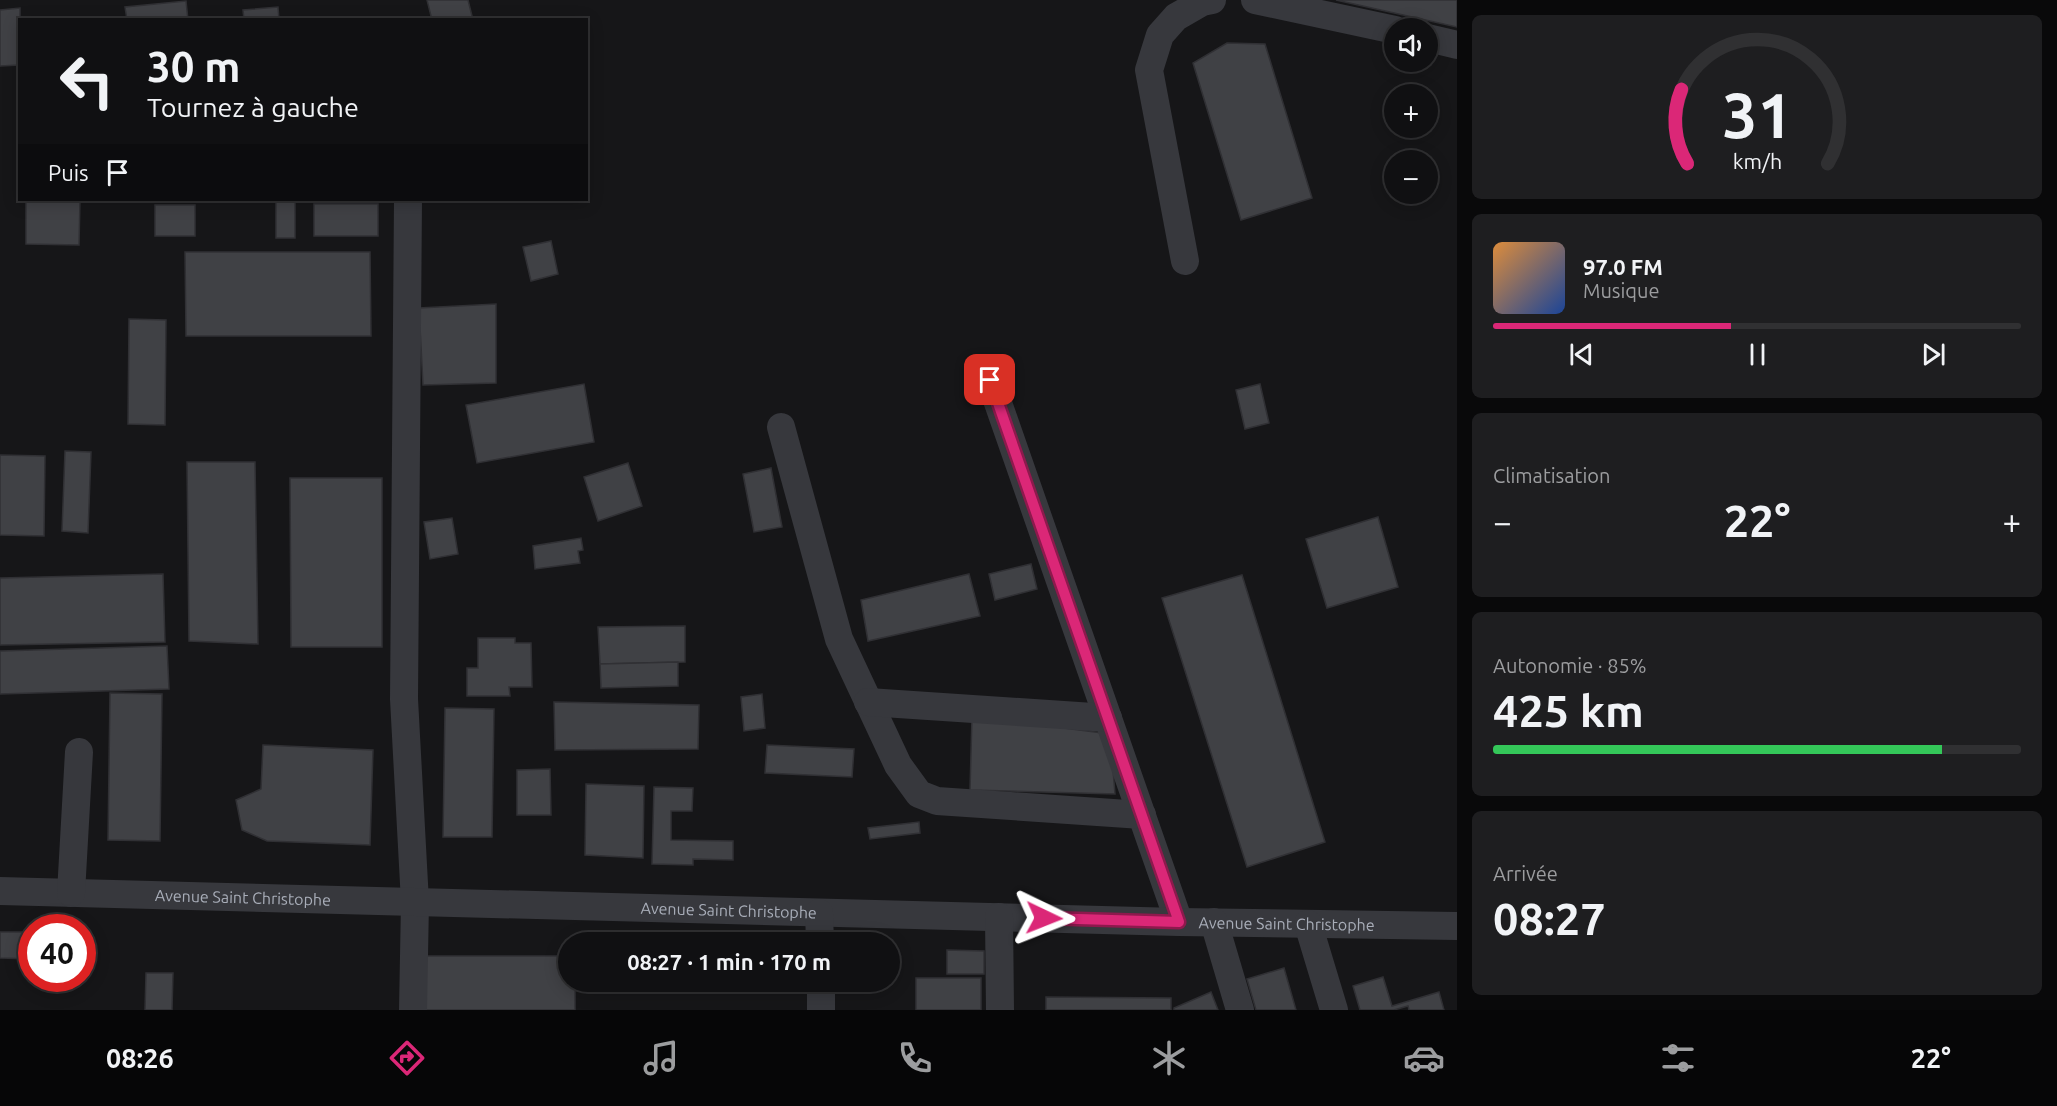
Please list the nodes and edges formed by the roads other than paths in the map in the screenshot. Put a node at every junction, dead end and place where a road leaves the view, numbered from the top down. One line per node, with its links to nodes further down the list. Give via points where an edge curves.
1 (1212, 0): 7 (street, via 1202,2 1170,23 1160,35 1149,70)
2 (1254, 0): 3 (street)
3 (1384, 28)
4 (1438, 40): 5 (street)
5 (1457, 45)
6 (408, 201): 16 (street, via 404,699)
7 (1185, 261)
8 (990, 380): 11 (street)
9 (782, 427): 10 (street, via 839,639)
10 (868, 702): 11 (street); 13 (street, via 898,765 918,794 937,801)
11 (1108, 718): 13 (street)
12 (79, 752): 15 (street)
13 (1142, 815): 19 (street)
14 (0, 891): 15 (street, Avenue Saint Christophe)
15 (71, 893): 16 (street, Avenue Saint Christophe)
16 (415, 902): 17 (street, Avenue Saint Christophe); 25 (street)
17 (819, 913): 18 (street, Avenue Saint Christophe); 23 (street)
18 (999, 917): 19 (street, Avenue Saint Christophe); 27 (street)
19 (1179, 922): 20 (street, Avenue Saint Christophe)
20 (1214, 922): 21 (street, Avenue Saint Christophe); 28 (street)
21 (1308, 924): 22 (street, Avenue Saint Christophe); 29 (street)
22 (1457, 926)
23 (820, 932)
24 (820, 992): 26 (street)
25 (413, 1010)
26 (821, 1010)
27 (1000, 1010)
28 (1240, 1010)
29 (1334, 1010)

